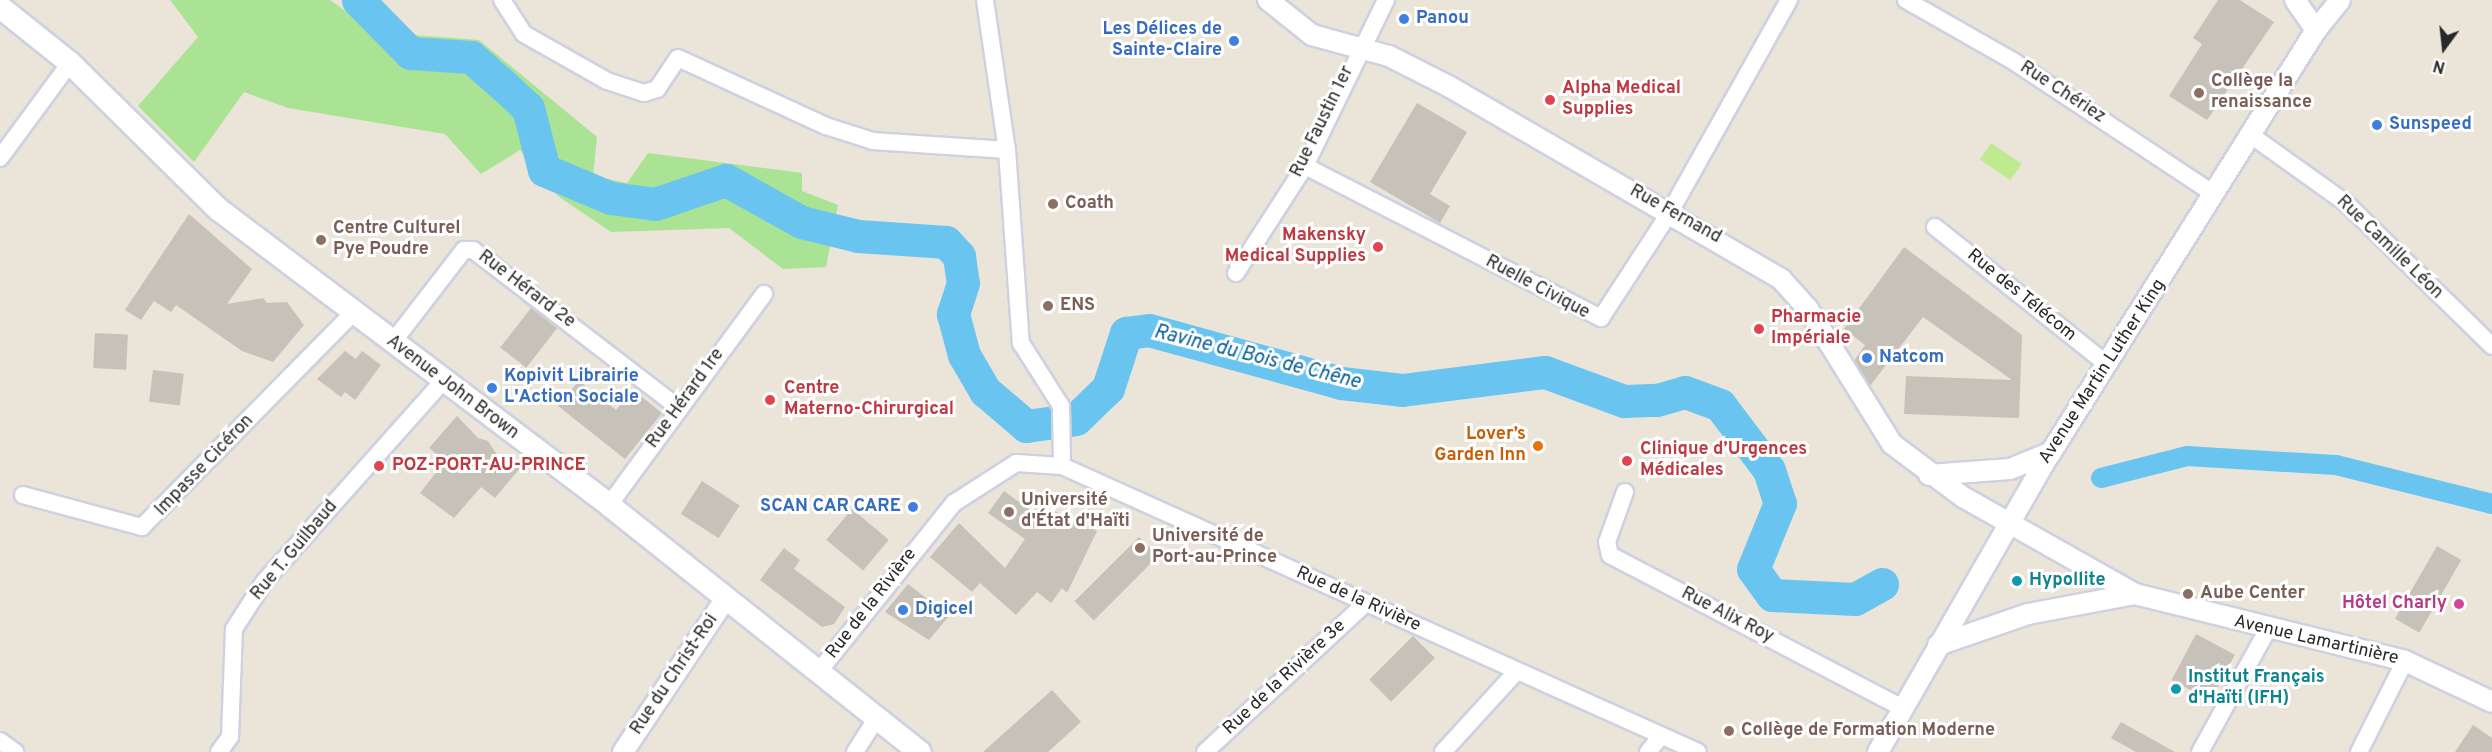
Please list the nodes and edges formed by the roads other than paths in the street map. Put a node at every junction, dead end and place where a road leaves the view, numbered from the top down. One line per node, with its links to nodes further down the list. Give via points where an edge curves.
1 (502, 0): 14 (street, via 524,34 607,81 644,93 657,89 678,58 826,126 873,141)
2 (985, 0): 14 (street)
3 (1268, 0): 11 (street, Rue Fernand, via 1312,35 1334,44)
4 (1386, 0): 11 (street, Rue Faustin 1er)
5 (1789, 0): 18 (street, Ruelle Civique)
6 (1906, 0): 17 (street, Rue Chériez, via 2013,61)
7 (2295, 0): 10 (street)
8 (2340, 0): 10 (street, Avenue Martin Luther King)
9 (0, 7): 12 (main road, Avenue John Brown)
10 (2316, 30): 13 (street, Avenue Martin Luther King)
11 (1359, 45): 16 (street, Rue Faustin 1er); 18 (street, Rue Fernand, via 1450,87)
12 (70, 63): 15 (street); 22 (main road, Avenue John Brown, via 218,209)
13 (2252, 136): 17 (street, Avenue Martin Luther King); 24 (street, Rue Camille Léon, via 2346,203)
14 (1007, 150): 29 (street, via 1021,343 1061,406)
15 (0, 158)
16 (1305, 166): 18 (street, Ruelle Civique, via 1595,318 1606,316); 20 (street, Rue Faustin 1er)
17 (2214, 194): 25 (street, Avenue Martin Luther King)
18 (1670, 212): 30 (street, Rue Fernand, via 1781,279 1808,309 1892,444)
19 (1935, 227): 25 (street, Rue des Télécom)
20 (1236, 273)
21 (764, 294): 27 (street, Rue Hérard 1re)
22 (352, 314): 23 (main road, Avenue John Brown); 32 (street, Impasse Cicéron, via 142,527)
23 (392, 343): 26 (main road, Avenue John Brown); 27 (street, Rue Hérard 2e, via 464,250 473,250)
24 (2492, 346)
25 (2108, 365): 28 (street, Avenue Martin Luther King)
26 (443, 381): 33 (main road, Avenue John Brown); 49 (street, Rue T. Guilbaud, via 264,582 234,629 230,737)
27 (680, 408): 33 (street, Rue Hérard 1re)
28 (2052, 452): 30 (street, via 1981,474); 34 (street, Avenue Martin Luther King)
29 (1062, 465): 37 (street, Rue de la Rivière); 41 (street, Rue de la Rivière, via 1016,463 954,502)
30 (1927, 475): 34 (street, Rue Fernand)
31 (1625, 492): 44 (street, Rue Alix Roy, via 1607,542 1610,555)
32 (23, 495)
33 (609, 505): 36 (main road, Avenue John Brown)
34 (2008, 522): 35 (street, Avenue Lamartinière); 39 (street, Avenue Martin Luther King)
35 (2135, 594): 38 (street, Avenue Lamartinière); 39 (street, via 2028,614)
36 (726, 598): 41 (main road, Avenue John Brown); 50 (street, Rue du Christ-Roi)
37 (1366, 603): 42 (street, Rue de la Rivière); 53 (street, Rue de la Rivière 3e)
38 (2268, 629): 40 (street, Avenue Lamartinière); 58 (street)
39 (1938, 645): 44 (street, Avenue Martin Luther King)
40 (2405, 661): 43 (street, Avenue Lamartinière); 59 (street)
41 (820, 670): 45 (main road, Avenue John Brown)
42 (1516, 672): 46 (street, Rue de la Rivière); 54 (street)
43 (2492, 702)
44 (1903, 708): 57 (street, Avenue Martin Luther King)
45 (878, 716): 51 (street); 52 (main road, Avenue John Brown)
46 (1661, 736): 55 (street); 56 (street, Rue de la Rivière)
47 (0, 741): 48 (street)
48 (15, 752)
49 (219, 752)
50 (623, 752)
51 (855, 752)
52 (920, 752)
53 (1205, 752)
54 (1443, 752)
55 (1648, 752)
56 (1698, 752)
57 (1878, 752)
58 (2200, 752)
59 (2359, 752)

